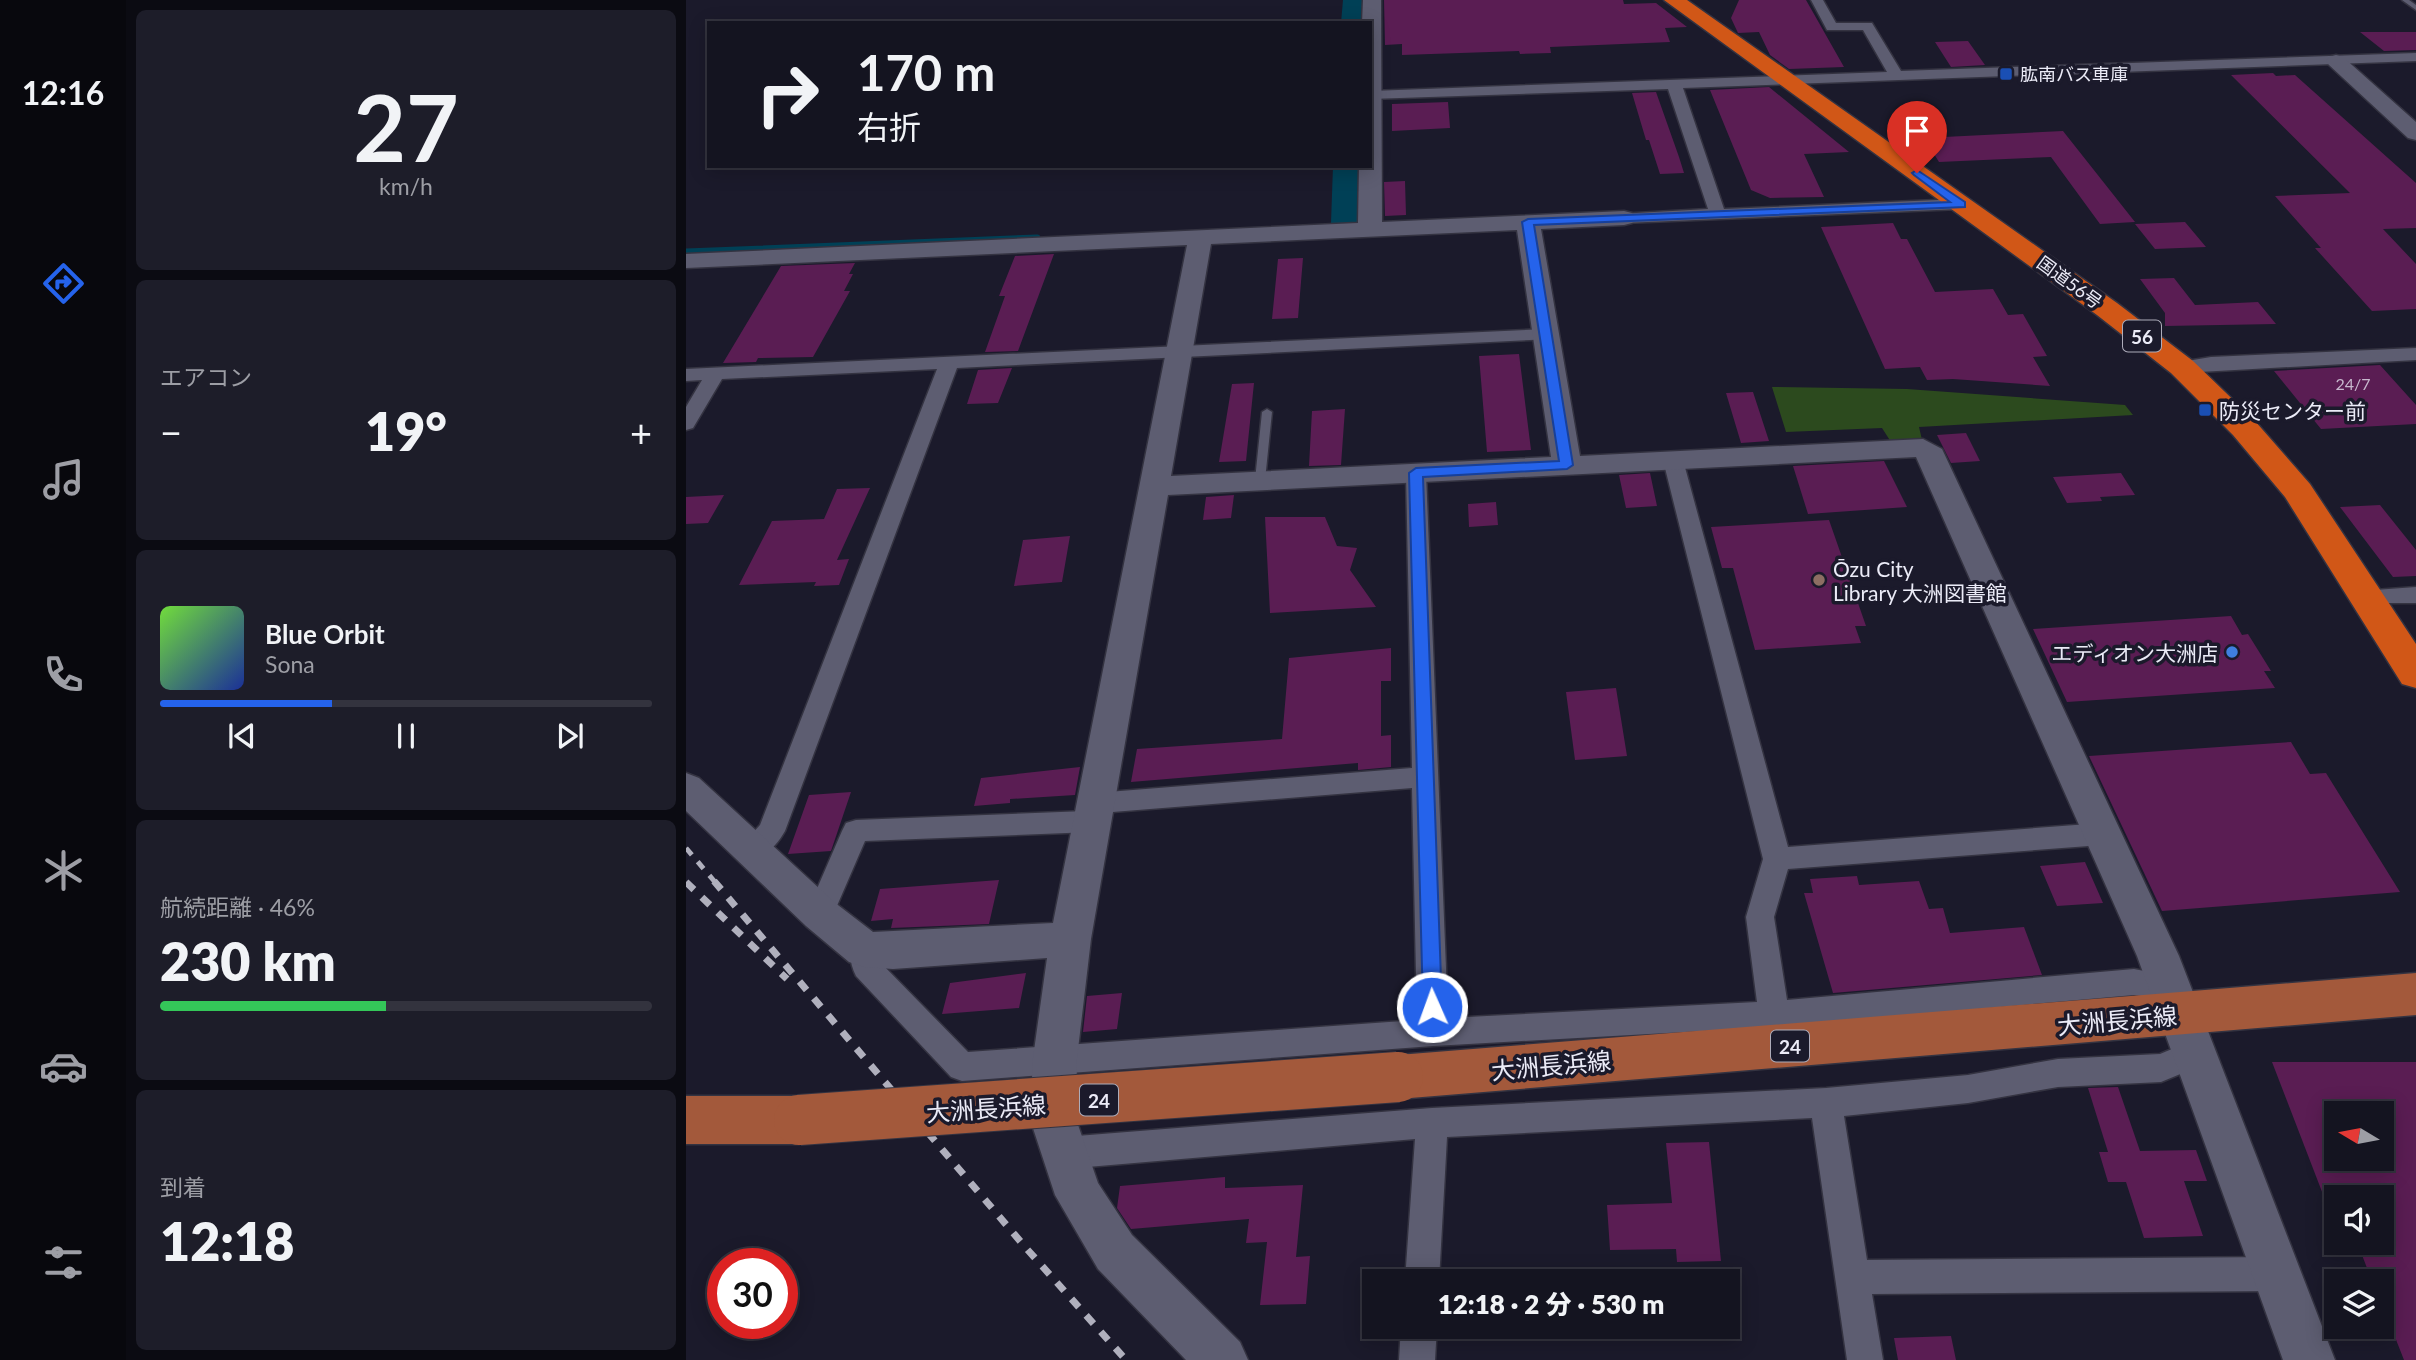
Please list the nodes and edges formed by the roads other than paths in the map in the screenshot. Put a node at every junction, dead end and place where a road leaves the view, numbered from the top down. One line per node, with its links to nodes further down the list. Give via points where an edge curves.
1 (1372, 0): 6 (street)
2 (1674, 0): 10 (highway, 国道56号 / 56)
3 (1817, 0): 9 (street, via 1832,27 1867,26)
4 (2405, 0): 5 (lane)
5 (2416, 8)
6 (1372, 21)
7 (2416, 57): 8 (street)
8 (2336, 61): 9 (street); 13 (street)
9 (1897, 76): 10 (street)
10 (1786, 80): 11 (street); 15 (highway, 国道56号 / 56)
11 (1674, 84): 12 (street); 16 (street)
12 (1372, 95)
13 (2416, 133)
14 (1370, 168): 19 (street)
15 (1961, 204): 16 (street); 26 (highway, 国道56号 / 56)
16 (1718, 214): 17 (street)
17 (1624, 218): 18 (street)
18 (1528, 222): 19 (street); 22 (street)
19 (1370, 232): 20 (street)
20 (1200, 239): 21 (street); 23 (street)
21 (686, 261)
22 (1545, 335): 23 (street); 32 (street)
23 (1181, 351): 25 (street); 35 (street)
24 (2416, 354): 26 (street)
25 (950, 361): 27 (street); 43 (street, via 771,831)
26 (2182, 368): 37 (highway, 国道56号 / 56, via 2244,428 2298,491)
27 (717, 372): 28 (street); 30 (street)
28 (686, 374)
29 (1267, 412): 34 (lane)
30 (686, 424)
31 (1673, 460): 32 (street); 42 (street, via 1923,447 1931,454); 44 (street)
32 (1567, 465): 33 (street)
33 (1416, 473): 34 (street); 39 (street)
34 (1260, 480): 35 (street)
35 (1156, 486): 41 (street)
36 (2416, 594): 37 (street)
37 (2369, 597): 38 (highway, 国道56号 / 56)
38 (2416, 674)
39 (1426, 777): 41 (street); 51 (street)
40 (686, 789): 43 (street)
41 (1094, 812): 45 (street, via 856,831); 46 (street)
42 (2102, 834): 44 (street); 50 (street)
43 (751, 850): 45 (street)
44 (1777, 859): 49 (street, via 1760,917)
45 (820, 914): 47 (street)
46 (1070, 939): 47 (street); 52 (street)
47 (864, 949): 52 (street, via 866,967 962,1067)
48 (2416, 994): 50 (main road, 大洲長浜線 / 24)
49 (1774, 1014): 50 (street, via 2134,982); 51 (street)
50 (2182, 1019): 53 (street, via 2161,1068 2058,1073 1968,1088); 54 (main road, 大洲長浜線 / 24, bridge, via 799,1120); 58 (street)
51 (1433, 1032): 52 (street)
52 (1055, 1058): 56 (street, via 1053,1119)
53 (1826, 1102): 55 (street); 59 (street)
54 (686, 1120)
55 (1432, 1124): 56 (street); 57 (street)
56 (1064, 1153): 61 (street, via 1079,1195 1115,1252)
57 (1423, 1269)
58 (2277, 1274): 59 (street); 64 (street)
59 (1853, 1277): 63 (street)
60 (1418, 1339): 62 (street)
61 (1222, 1360)
62 (1417, 1360)
63 (1865, 1360)
64 (2309, 1360)

